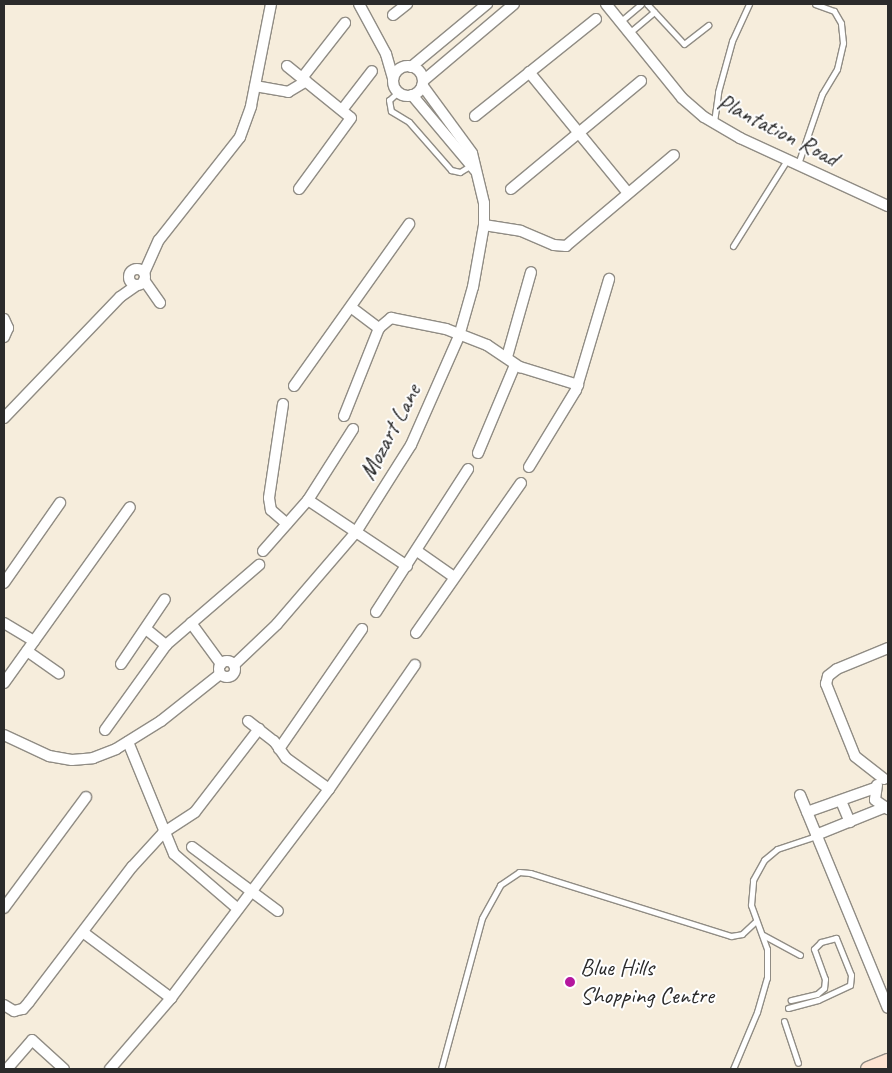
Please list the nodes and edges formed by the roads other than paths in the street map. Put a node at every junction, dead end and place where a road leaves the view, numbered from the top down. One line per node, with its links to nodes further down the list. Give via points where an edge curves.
1 (272, 4): 27 (street)
2 (359, 4): 18 (street)
3 (407, 4): 12 (street)
4 (487, 4): 20 (street)
5 (514, 4): 26 (street)
6 (606, 4): 14 (street, Plantation Road)
7 (641, 4): 14 (lane)
8 (647, 4): 11 (lane)
9 (749, 4): 32 (lane, via 732,41 718,92)
10 (815, 4): 36 (lane, via 834,11 841,23 843,44 837,69 822,94)
11 (654, 12): 16 (lane, via 684,44); 17 (lane)
12 (393, 15)
13 (596, 19): 22 (street)
14 (620, 22): 17 (street, Plantation Road)
15 (345, 23): 23 (street)
16 (708, 25)
17 (630, 33): 32 (street, Plantation Road, via 682,98)
18 (386, 54): 20 (street); 24 (street)
19 (287, 66): 23 (street)
20 (409, 67): 24 (street, via 398,70); 26 (street, via 419,72)
21 (372, 72): 30 (street)
22 (529, 72): 31 (street); 33 (street)
23 (304, 79): 27 (street, via 288,92); 30 (street)
24 (393, 79): 28 (street)
25 (641, 81): 33 (street)
26 (422, 83): 29 (street); 37 (street, Mozart Lane, via 466,144)
27 (255, 86): 46 (street, via 249,114 237,143 159,240 150,261)
28 (398, 92): 29 (street); 37 (lane, via 389,100 391,111 408,122 451,170)
29 (412, 95): 37 (street, Mozart Lane)
30 (342, 110): 39 (street, via 351,118 350,122)
31 (475, 116)
32 (714, 124): 35 (street, Plantation Road)
33 (579, 132): 38 (street); 40 (street)
34 (674, 156): 40 (street)
35 (787, 160): 36 (street, Plantation Road); 44 (lane)
36 (798, 164): 41 (street, Plantation Road)
37 (474, 169): 43 (street, Mozart Lane, via 484,203)
38 (511, 189)
39 (299, 190)
40 (628, 193): 43 (street, via 563,247 521,231)
41 (888, 206)
42 (409, 224): 49 (street)
43 (484, 225): 52 (street, Mozart Lane, via 471,296)
44 (733, 246)
45 (531, 272): 54 (street)
46 (134, 273): 48 (street); 60 (street, via 120,297)
47 (609, 279): 56 (street)
48 (156, 299)
49 (352, 308): 51 (street); 57 (street)
50 (4, 319): 53 (street, via 8,328)
51 (379, 328): 52 (street, via 394,318 436,327); 59 (street)
52 (459, 336): 54 (street, via 486,345); 70 (street, Mozart Lane, via 411,445)
53 (4, 337)
54 (506, 357): 55 (street)
55 (515, 365): 56 (street); 62 (street)
56 (578, 385): 63 (street)
57 (294, 386)
58 (283, 404): 69 (street, via 269,498 271,510)
59 (344, 416)
60 (4, 418)
61 (353, 429): 66 (street)
62 (478, 453)
63 (529, 467)
64 (468, 469): 71 (street)
65 (520, 483): 75 (street)
66 (308, 500): 69 (street); 70 (street)
67 (60, 503): 76 (street)
68 (130, 507): 84 (street)
69 (286, 524): 72 (street)
70 (356, 532): 74 (street); 90 (street, Mozart Lane, via 277,624 234,665 229,661)
71 (417, 550): 74 (street); 75 (street)
72 (263, 551)
73 (259, 565): 80 (street)
74 (407, 566): 78 (street)
75 (454, 577): 83 (street)
76 (4, 583)
77 (165, 599): 81 (street)
78 (376, 612)
79 (4, 623): 84 (street)
80 (191, 623): 85 (street); 90 (street)
81 (146, 629): 85 (street); 88 (street)
82 (362, 629): 98 (street)
83 (416, 633)
84 (34, 641): 87 (street)
85 (166, 645): 95 (street)
86 (888, 648): 99 (street, via 837,669 828,676 826,684 855,756)
87 (27, 651): 91 (street); 92 (street)
88 (121, 664)
89 (415, 665): 101 (street)
90 (221, 669): 97 (street, via 176,710)
91 (59, 674)
92 (4, 683)
93 (248, 721): 94 (street)
94 (259, 729): 98 (street); 108 (street, via 195,812)
95 (105, 730)
96 (4, 735): 97 (street, via 38,752 66,760 101,756)
97 (128, 742): 108 (street)
98 (279, 749): 101 (street, via 286,758)
99 (886, 779): 100 (street)
100 (875, 788): 104 (street); 105 (street, via 874,800)
101 (329, 789): 111 (street)
102 (800, 795): 106 (street)
103 (86, 797): 112 (street)
104 (841, 801): 106 (street); 107 (street)
105 (886, 808): 107 (street)
106 (807, 812): 109 (street)
107 (850, 822): 109 (street)
108 (163, 832): 113 (street, via 180,860); 116 (street, via 132,867)
109 (816, 836): 115 (lane, via 777,849 760,866 750,892); 123 (street)
110 (192, 847): 111 (street)
111 (250, 890): 113 (street); 114 (street)
112 (4, 908)
113 (238, 909): 119 (street)
114 (278, 911)
115 (756, 921): 117 (lane); 130 (lane, via 742,934 731,936 519,872 500,885 482,918)
116 (84, 933): 119 (street); 121 (street, via 23,1009 14,1011)
117 (762, 934): 118 (lane); 131 (lane, via 768,954 765,988)
118 (800, 955)
119 (171, 998): 129 (street)
120 (791, 1000): 122 (lane, via 817,994 824,988 825,979 814,949 826,940 837,939 851,982 837,993)
121 (4, 1005)
122 (788, 1008)
123 (888, 1008)
124 (784, 1020): 126 (lane)
125 (888, 1061): 132 (main road)
126 (798, 1063)
127 (7, 1069): 128 (street, via 32,1040)
128 (64, 1069)
129 (110, 1069)
130 (441, 1069)
131 (733, 1069)
132 (868, 1069)

